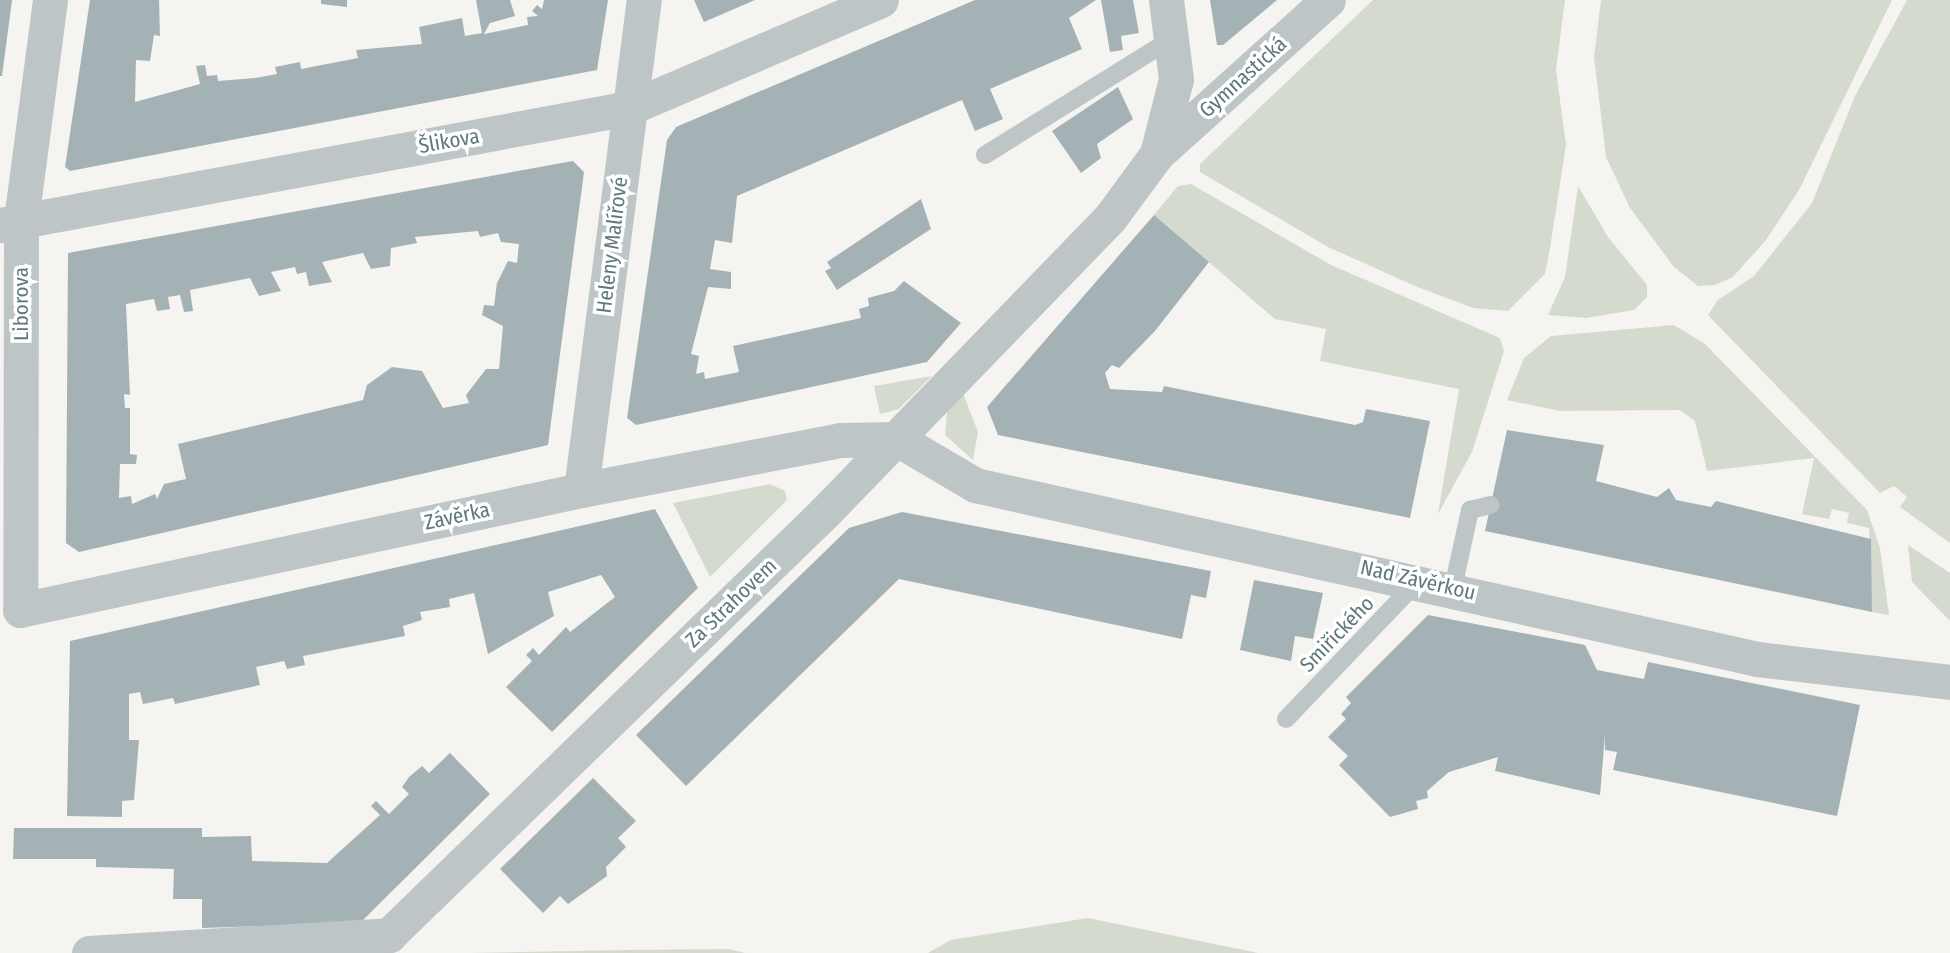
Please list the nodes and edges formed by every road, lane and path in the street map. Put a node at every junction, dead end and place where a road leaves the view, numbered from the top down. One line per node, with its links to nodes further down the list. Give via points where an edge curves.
1 (50, 0): 10 (street, Liborova)
2 (644, 0): 7 (street, Heleny Malířové)
3 (881, 0): 7 (street, Šlikova)
4 (1166, 0): 6 (street, Za Strahovem)
5 (1328, 0): 8 (street, Gymnastická)
6 (1170, 40): 8 (street, Za Strahovem, via 1177,79); 9 (lane)
7 (629, 108): 10 (street, Šlikova); 12 (street, Heleny Malířové)
8 (1157, 154): 11 (street, Za Strahovem, via 1110,218)
9 (985, 155)
10 (10, 223): 16 (street, Liborova)
11 (897, 439): 12 (street, Závěrka, via 841,440); 14 (street, Nad Závěrkou, via 975,485); 19 (street, Za Strahovem)
12 (580, 489): 16 (street, Závěrka)
13 (1490, 505): 15 (lane, via 1470,510)
14 (1420, 580): 15 (street, Nad Závěrkou); 18 (lane, Smiřického)
15 (1453, 588): 17 (street, Nad Závěrkou, via 1768,661)
16 (20, 610)
17 (1950, 682)
18 (1286, 719)
19 (389, 944): 20 (street, Za Strahovem)
20 (89, 953)

